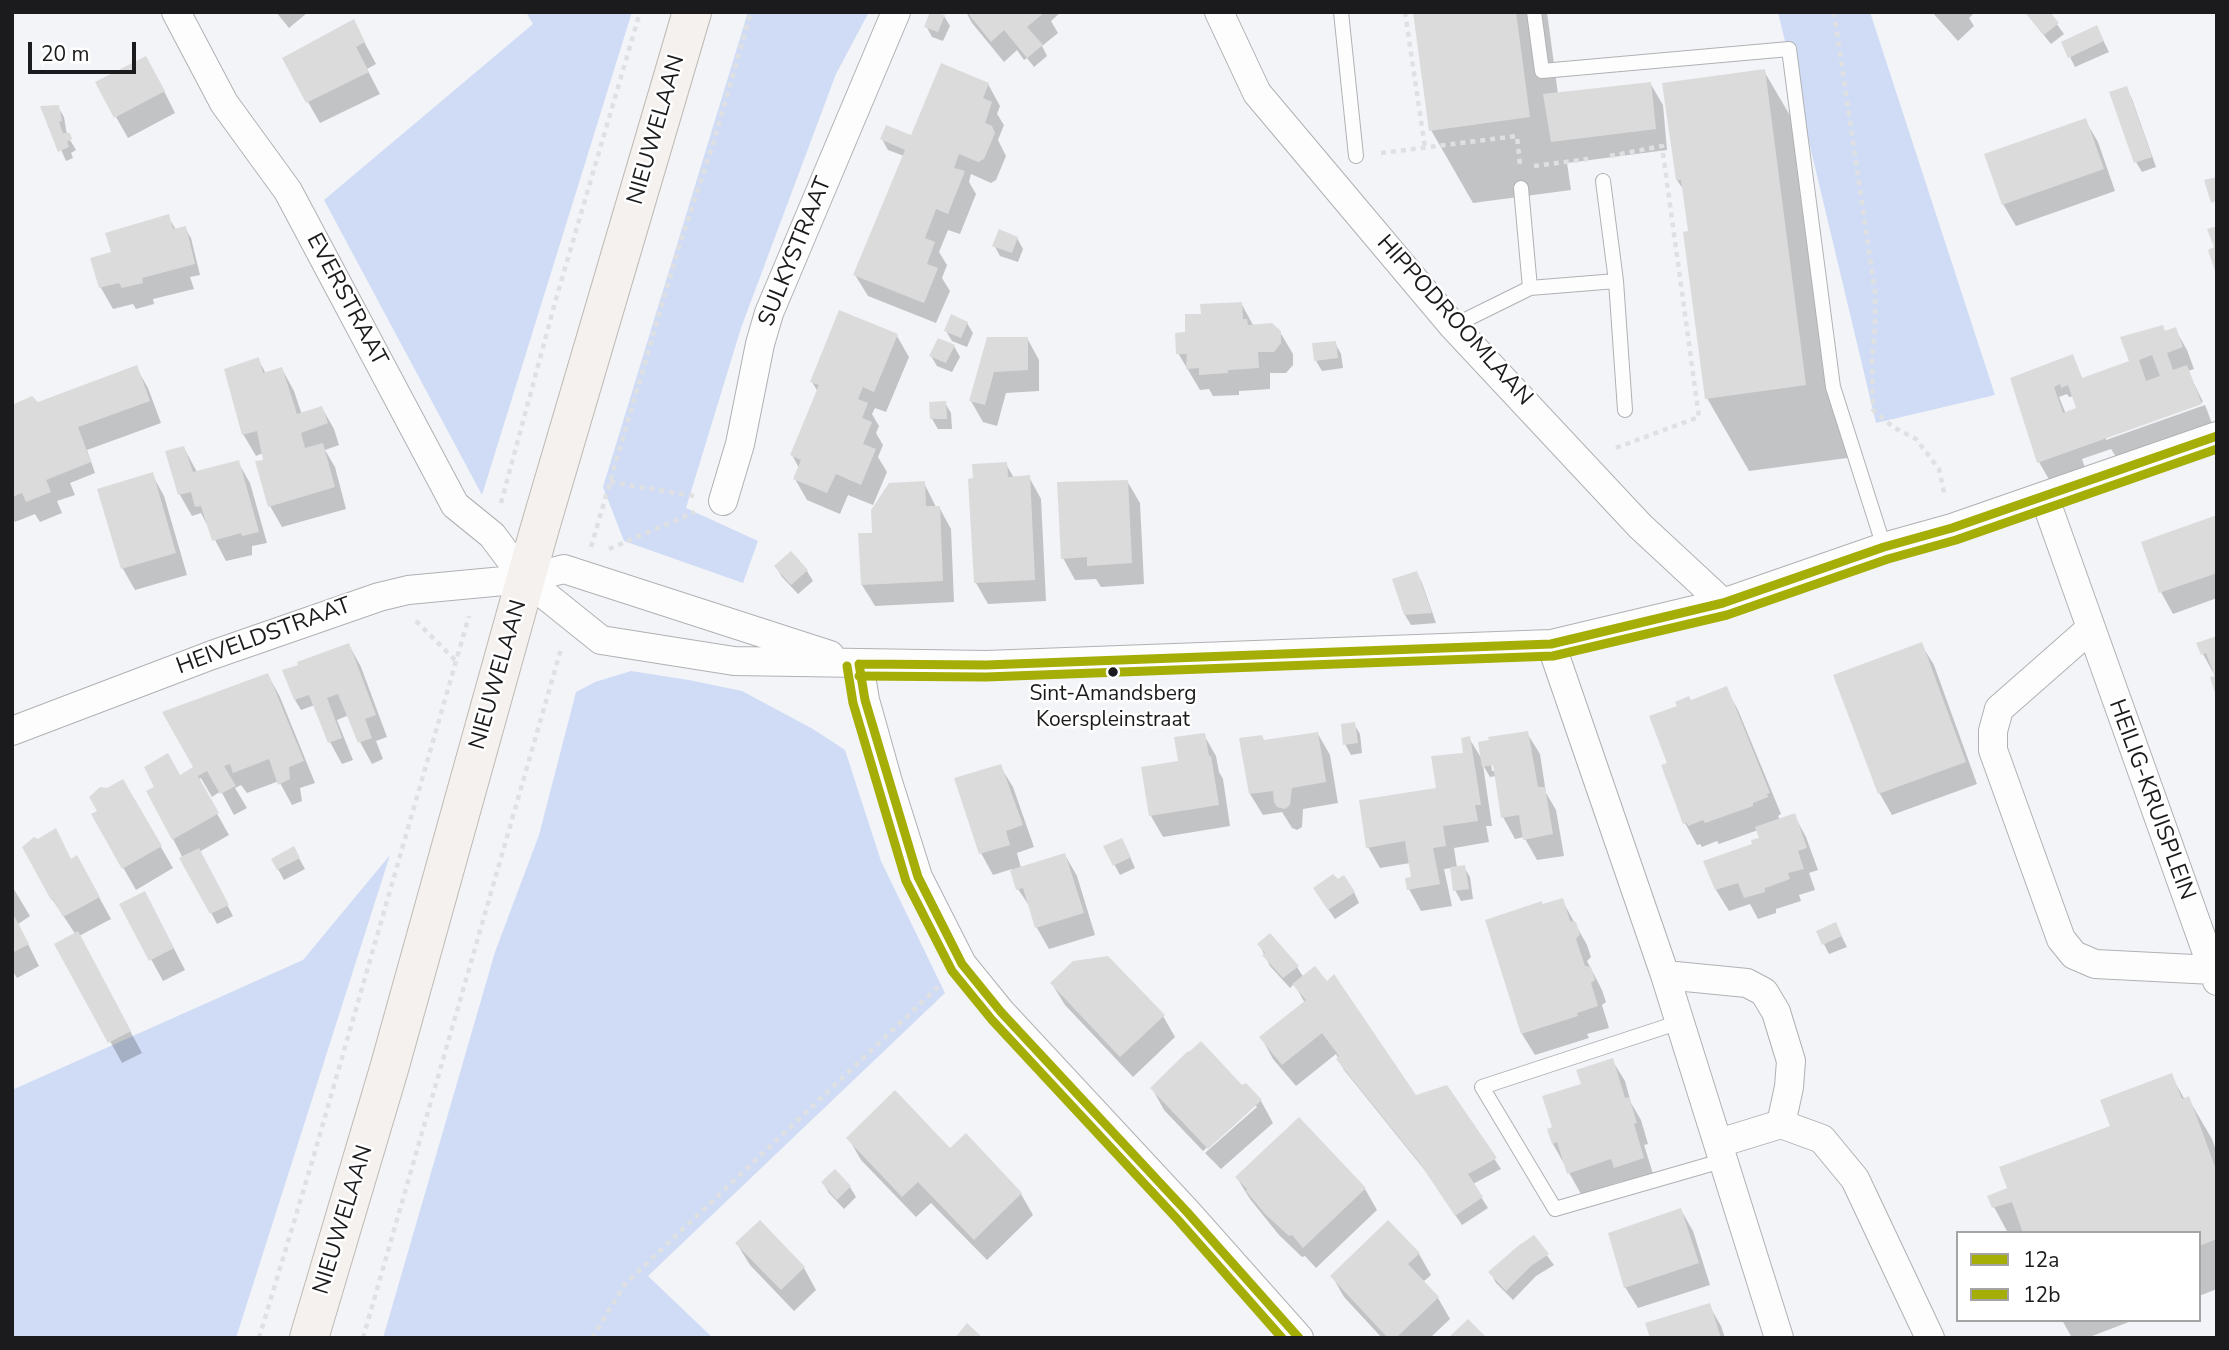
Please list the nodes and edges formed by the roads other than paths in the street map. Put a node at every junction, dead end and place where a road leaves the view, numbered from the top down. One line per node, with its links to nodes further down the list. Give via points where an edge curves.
1 (176, 12): 18 (street, EVERSTRAAT, via 224,103 288,191 455,505 492,535)
2 (692, 12): 18 (main road, NIEUWELAAN)
3 (896, 12): 16 (street, SULKYSTRAAT, via 769,313)
4 (1219, 12): 12 (street, HIPPODROOMLAAN, via 1256,93)
5 (1341, 12): 7 (lane)
6 (1534, 12): 17 (lane, via 1542,71 1789,49 1833,387)
7 (1356, 156)
8 (1603, 181): 10 (lane)
9 (1521, 188): 11 (lane)
10 (1616, 281): 11 (lane); 13 (lane)
11 (1530, 288): 12 (lane)
12 (1453, 326): 19 (street, HIPPODROOMLAAN, via 1640,526)
13 (1625, 410)
14 (2217, 436): 15 (street, HEIVELDSTRAAT)
15 (2044, 496): 17 (street, HEIVELDSTRAAT); 20 (street, HEILIG-KRUISPLEIN)
16 (723, 501)
17 (1884, 547): 19 (street, HEIVELDSTRAAT)
18 (525, 579): 22 (street, HEIVELDSTRAAT, via 564,569); 22 (street, HEIVELDSTRAAT, via 601,640 734,661); 23 (street, HEIVELDSTRAAT, via 379,597); 29 (main road, NIEUWELAAN)
19 (1723, 603): 21 (street, HEIVELDSTRAAT)
20 (2090, 629): 25 (street, HEILIG-KRUISPLEIN); 25 (street, HEILIG-KRUISPLEIN, via 1999,709 1993,730 1993,750 2061,939 2074,956 2095,964)
21 (1552, 644): 22 (street, HEIVELDSTRAAT, via 986,665); 24 (street)
22 (859, 664): 30 (street, via 918,877 962,964)
23 (12, 731)
24 (1665, 975): 26 (street); 27 (street, via 1747,983 1764,992 1776,1012 1791,1061)
25 (2215, 975)
26 (1680, 1022): 28 (street); 28 (lane, via 1482,1087 1555,1209)
27 (1781, 1124): 28 (street); 32 (street, via 1822,1139 1855,1179)
28 (1722, 1152): 31 (street)
29 (309, 1338)
30 (1298, 1338)
31 (1779, 1338)
32 (1930, 1338)

